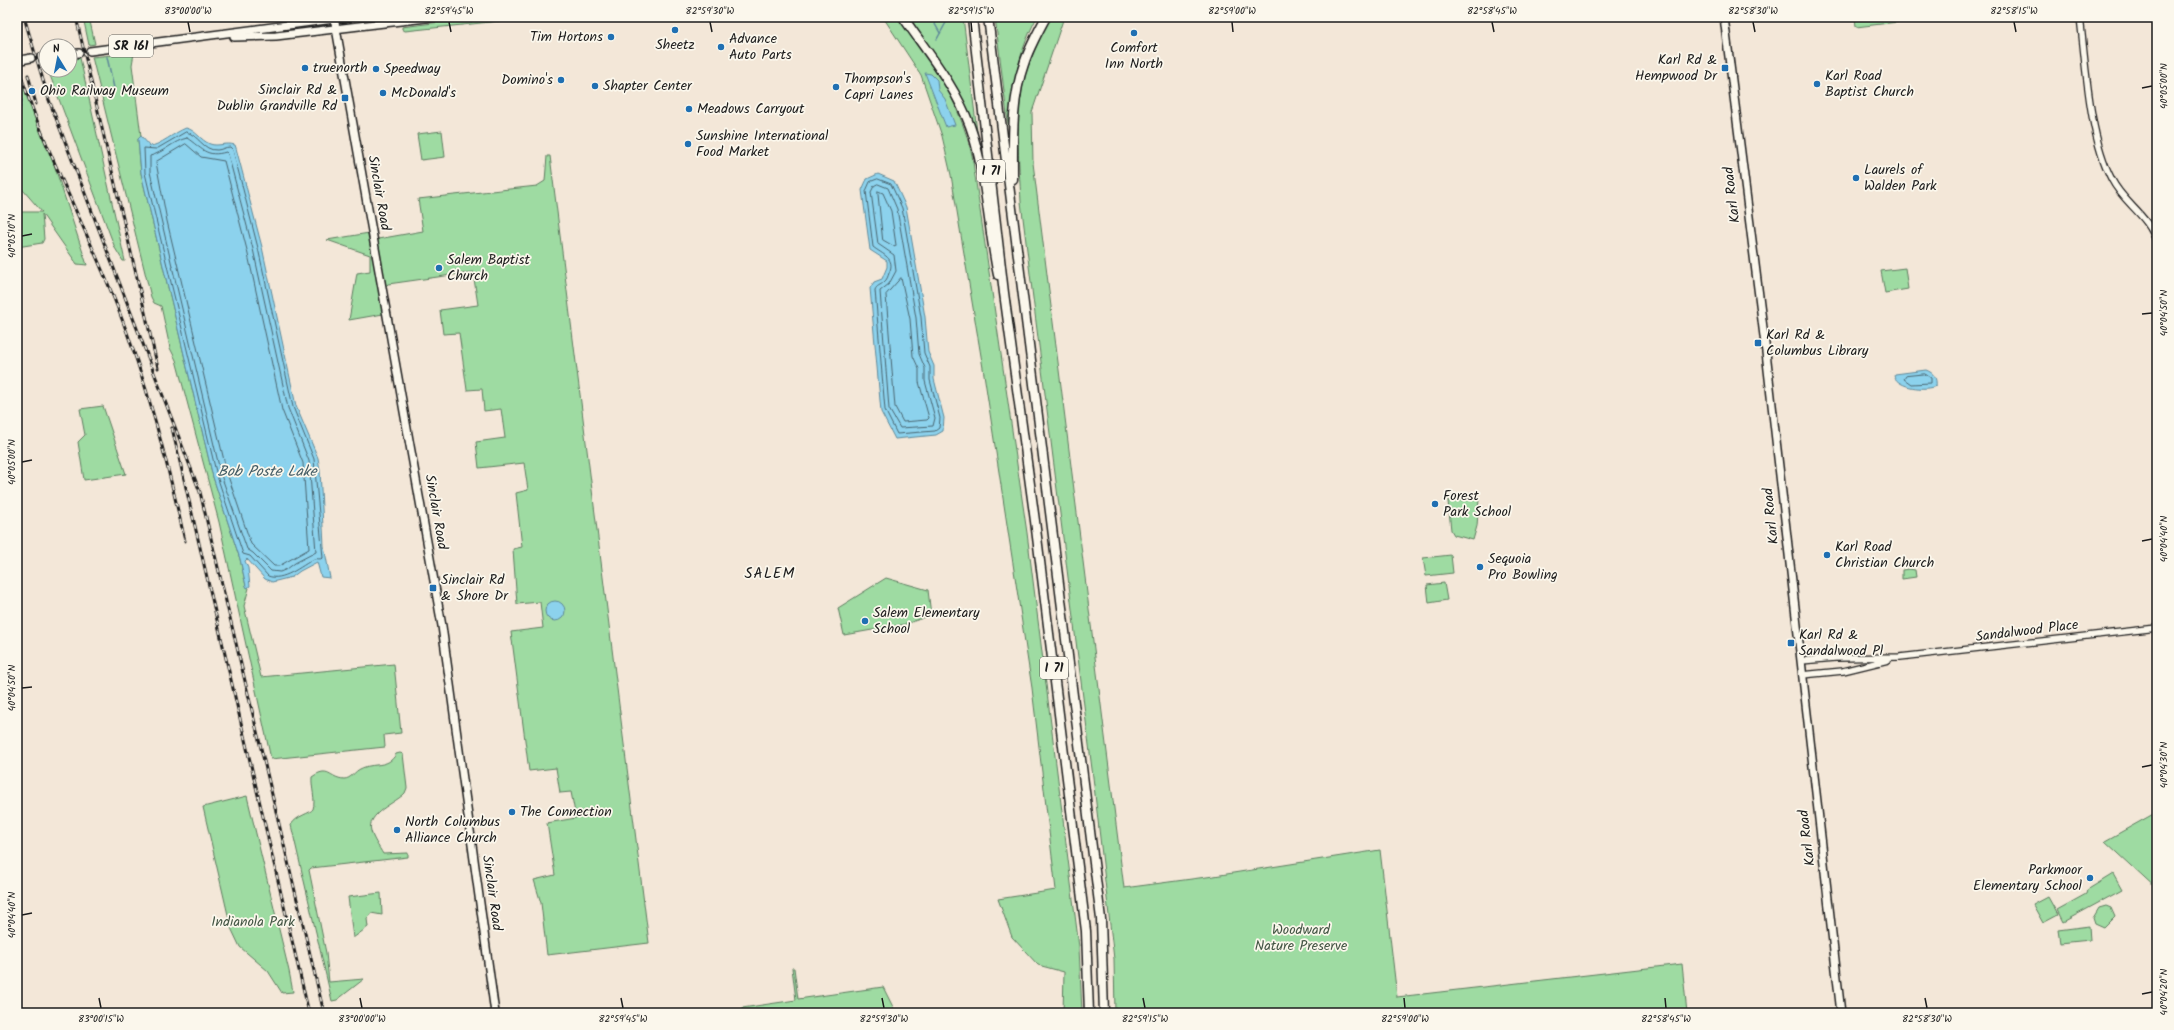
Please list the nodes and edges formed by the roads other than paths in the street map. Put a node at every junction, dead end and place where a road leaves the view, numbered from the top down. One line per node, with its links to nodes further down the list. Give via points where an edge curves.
1 (349, 17): 8 (main road, SR 161)
2 (434, 17): 10 (main road, SR 161)
3 (972, 17): 17 (highway, I 71)
4 (988, 17): 15 (highway, I 71)
5 (1046, 17): 15 (highway, via 1024,64 1019,81 1014,125)
6 (1724, 17): 20 (main road, Karl Road, via 1767,359)
7 (2080, 17): 16 (street, via 2093,119 2108,172 2112,182 2145,218)
8 (335, 18): 10 (main road, Sinclair Road); 11 (main road, SR 161)
9 (904, 18): 17 (highway, via 946,78 970,127)
10 (337, 30): 11 (main road, SR 161, via 276,36); 22 (main road, Sinclair Road, via 442,626)
11 (205, 37): 12 (main road, SR 161)
12 (90, 51)
13 (31, 58): 14 (main road)
14 (21, 60)
15 (1013, 208): 24 (highway, I 71, via 1101,919)
16 (2157, 244)
17 (1008, 325): 23 (highway, I 71, via 1086,931)
18 (2157, 628): 19 (street, Sandalwood Place)
19 (1900, 657): 20 (street, Sandalwood Place); 21 (street, Sandalwood Place, via 1843,671)
20 (1801, 661): 21 (main road, Karl Road)
21 (1802, 674): 25 (main road, Karl Road)
22 (495, 1013)
23 (1089, 1013)
24 (1104, 1013)
25 (1840, 1013)

